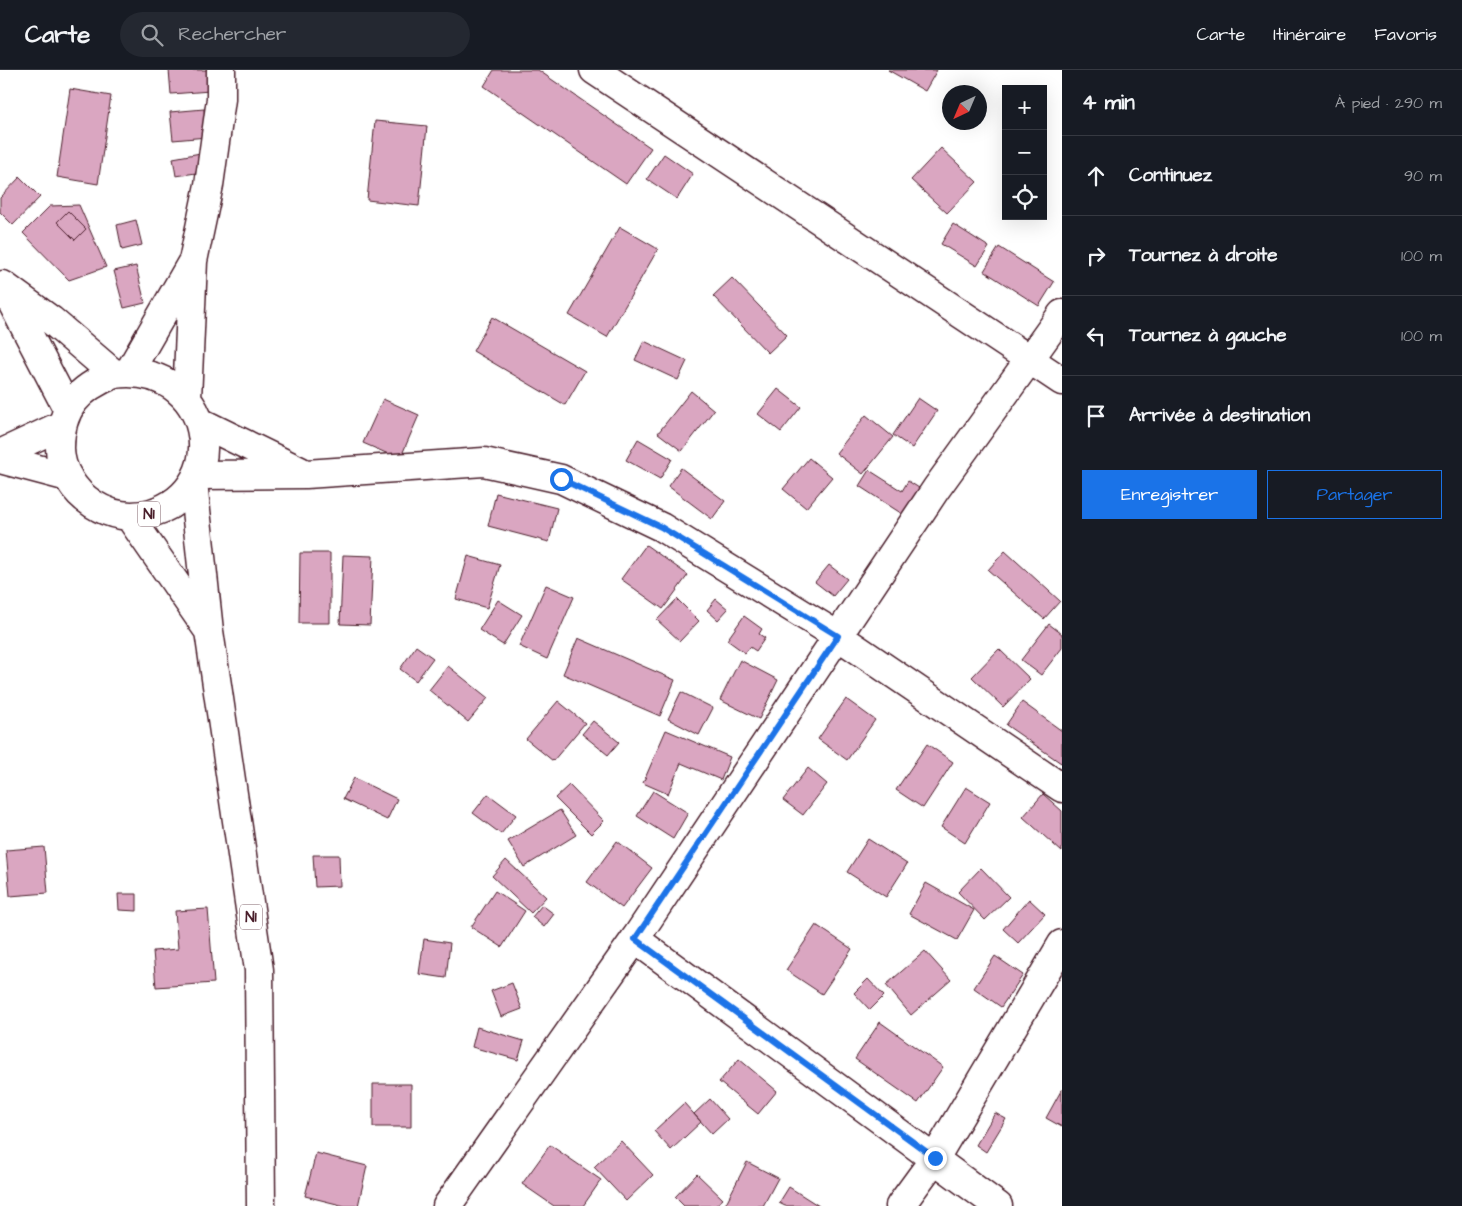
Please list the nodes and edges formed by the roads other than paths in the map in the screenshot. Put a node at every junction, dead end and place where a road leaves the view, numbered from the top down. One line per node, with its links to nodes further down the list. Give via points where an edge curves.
1 (221, 70): 3 (main road, via 221,99 209,186)
2 (594, 70): 6 (main road)
3 (193, 261): 7 (main road); 9 (main road)
4 (2, 284): 7 (main road); 10 (main road)
5 (1062, 314): 6 (main road)
6 (1029, 360): 8 (main road); 19 (main road, via 936,489)
7 (121, 374): 9 (main road, N1, via 150,375 170,384); 10 (main road, via 95,382 80,394)
8 (1062, 381)
9 (187, 399): 11 (main road, N1)
10 (65, 417): 12 (main road); 15 (main road, N1, via 60,452)
11 (200, 422): 14 (main road); 16 (main road, N1, via 202,458)
12 (0, 454)
13 (0, 459): 15 (main road)
14 (306, 474): 16 (main road); 19 (main road, via 484,462 561,479 661,527)
15 (68, 477): 17 (main road, N1, via 87,500 114,514)
16 (195, 478): 17 (main road, N1, via 172,504 159,511); 18 (main road, N1)
17 (129, 516): 18 (main road, N1)
18 (209, 631): 24 (main road, N1, via 259,970)
19 (838, 636): 20 (main road); 21 (main road)
20 (1062, 788)
21 (635, 939): 23 (main road); 25 (main road)
22 (1062, 944): 23 (main road)
23 (935, 1158): 26 (main road); 27 (main road)
24 (261, 1206)
25 (447, 1206)
26 (900, 1206)
27 (998, 1206)

